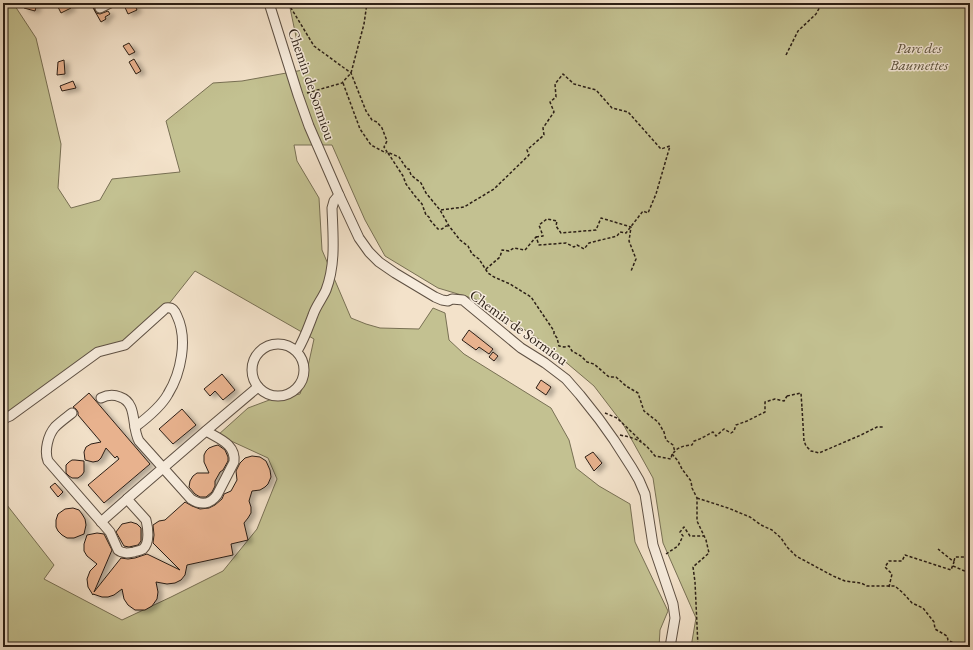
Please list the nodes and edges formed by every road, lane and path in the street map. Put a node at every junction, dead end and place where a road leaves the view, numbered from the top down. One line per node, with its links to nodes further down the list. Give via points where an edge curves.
1 (110, 3): 6 (street)
2 (269, 3): 10 (street, Chemin de Sormiou)
3 (288, 3): 8 (path, via 314,46)
4 (367, 3): 8 (path)
5 (822, 3): 7 (path, via 816,14 798,31)
6 (100, 8)
7 (786, 56)
8 (351, 73): 10 (path, via 342,83); 11 (path, via 366,112 382,128 387,140 384,147)
9 (343, 82): 11 (path, via 360,129 371,145)
10 (298, 95): 12 (street, Chemin de Sormiou)
11 (387, 153): 13 (path, via 399,157); 14 (path, via 422,204 426,215 430,216 430,220 438,229)
12 (339, 195): 19 (street, via 332,208 333,258 329,281); 29 (street, Chemin de Sormiou, via 362,242 374,258 435,297 467,303 522,348 566,379)
13 (440, 210): 14 (path); 15 (path, via 464,207 494,189 528,155 527,150 544,135 542,128 554,112 550,102 556,97 555,84 563,74 574,84 596,90 612,108 628,112 661,149 670,146 648,213 643,211)
14 (450, 226): 17 (path)
15 (631, 227): 16 (path, via 601,218 596,230 561,233 556,226 557,221 547,219 539,225 544,236); 17 (path, via 626,233 620,232 617,236 589,243 584,249 566,243 539,245 536,238 525,250 502,250 500,257); 18 (path, via 629,241 636,260)
16 (536, 237)
17 (486, 269): 31 (path, via 494,277 531,297 554,331 559,346 569,346 572,351 594,364 609,377 616,377 638,392 644,411 658,422)
18 (631, 271)
19 (297, 351): 20 (street, via 279,343 260,350 252,368 252,375); 20 (street, via 304,365 304,372 302,380 293,391 278,396 264,392)
20 (258, 387): 28 (street)
21 (101, 398): 26 (street, via 113,395 126,400 131,407)
22 (603, 412): 30 (path, via 617,418)
23 (72, 413): 36 (street, via 51,433 46,457)
24 (6, 418): 25 (street); 26 (street, via 98,352 125,345 166,308 171,308 175,311 182,332 178,370 167,397)
25 (3, 426)
26 (135, 426): 33 (street, via 139,441)
27 (883, 427): 31 (path, via 877,427 819,453 811,451 804,441 801,393 787,396 784,401 775,399 765,402 765,412 736,425 731,433 724,429 716,436 713,432 694,441 692,445 678,448)
28 (206, 431): 33 (street); 33 (street, via 228,444 234,457 234,462 214,499 207,503 194,501)
29 (609, 433): 32 (path, via 635,438 646,445 655,456 671,459); 46 (street, Chemin de Sormiou, via 632,468 645,494 653,545 674,609)
30 (644, 444)
31 (675, 452): 32 (path)
32 (672, 454): 34 (path, via 691,481)
33 (163, 468): 35 (street)
34 (697, 498): 44 (path, via 750,517 772,530 796,556 833,576 867,586); 47 (path, via 697,521 709,552 693,567 696,582)
35 (127, 499): 36 (street); 36 (street, via 146,520 147,540 143,549 126,554 120,552 110,532)
36 (101, 522)
37 (704, 536): 39 (path, via 690,536 684,527 680,532 683,536 678,546)
38 (938, 549): 41 (path)
39 (665, 554)
40 (966, 557): 41 (path, via 956,556)
41 (954, 562): 44 (path, via 951,570 905,555 902,561 889,561 885,567 892,574)
42 (953, 566): 43 (path, via 967,572)
43 (970, 584)
44 (889, 587): 45 (path, via 895,586 912,603 923,608 934,622 935,630 947,636 948,640 955,644)
45 (970, 645)
46 (670, 647)
47 (698, 647)

